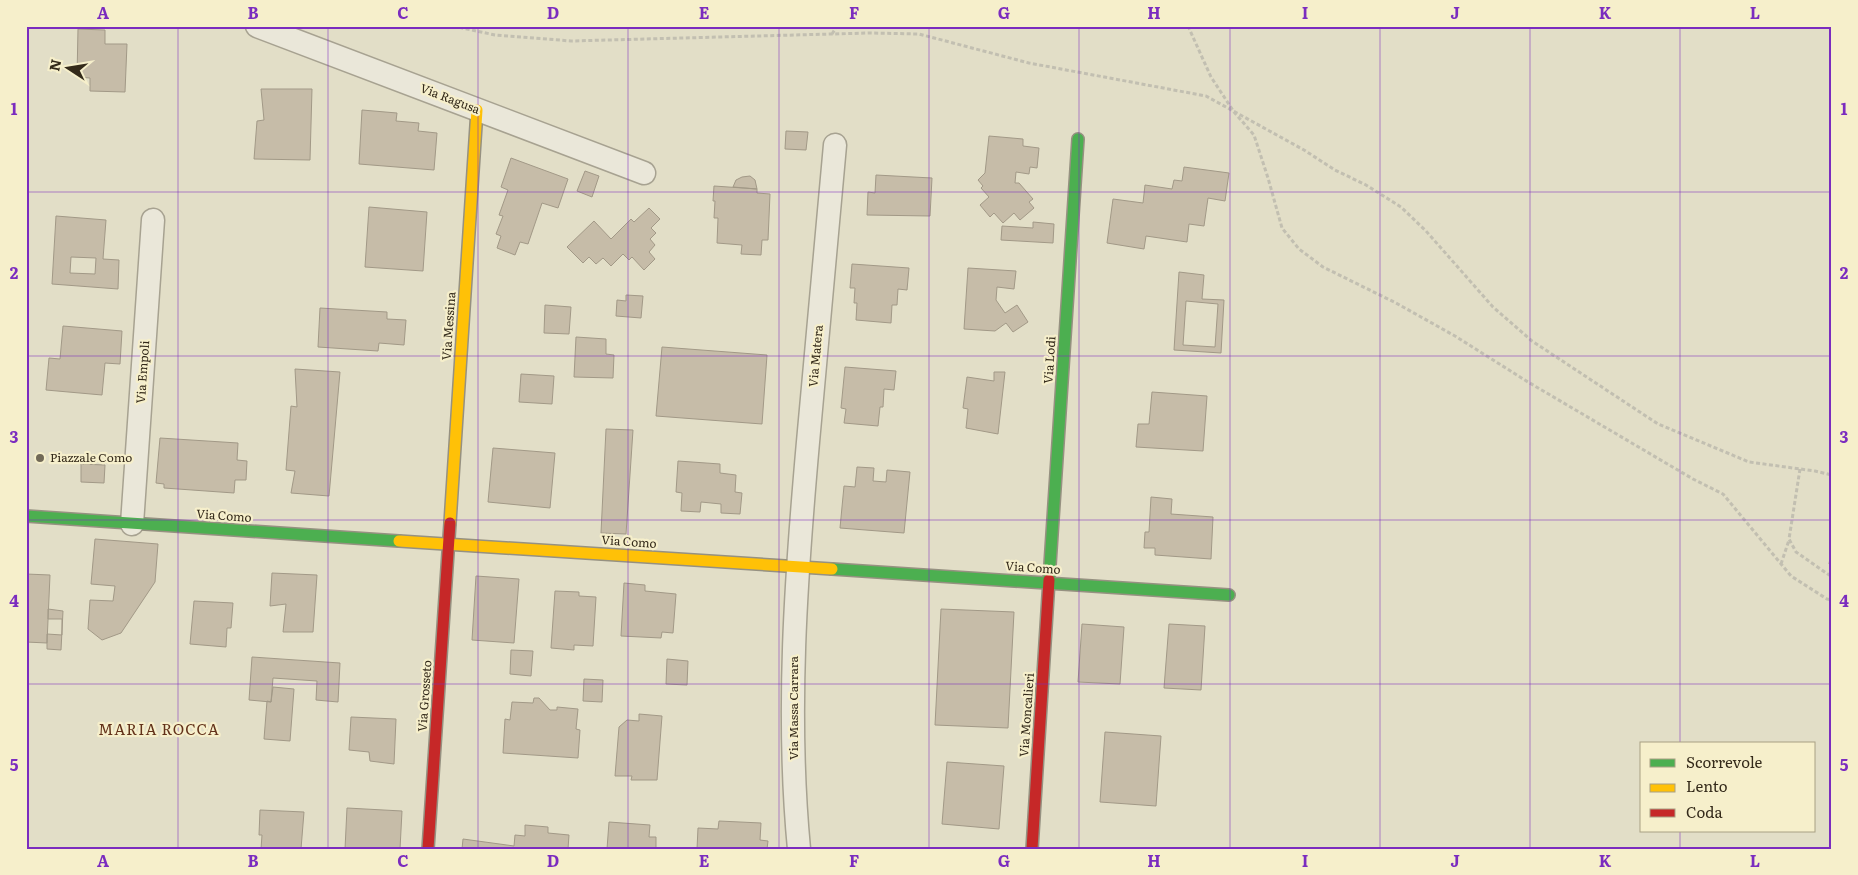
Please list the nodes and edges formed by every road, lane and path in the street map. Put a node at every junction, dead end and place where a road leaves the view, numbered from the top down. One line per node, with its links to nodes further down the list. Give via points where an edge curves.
1 (257, 26): 5 (street, Via Ragusa)
2 (838, 26): 4 (path)
3 (1188, 26): 17 (path, via 1211,77 1254,135 1282,228 1299,249 1323,266 1455,336 1528,382 1723,494)
4 (831, 34)
5 (477, 110): 8 (street, Via Ragusa); 16 (street, Via Messina)
6 (1078, 139): 20 (street, Via Lodi)
7 (835, 145): 18 (street, Via Matera)
8 (644, 173)
9 (153, 220): 14 (street, Via Empoli)
10 (1698, 442): 11 (path, via 1749,462)
11 (1800, 469): 12 (path); 15 (path)
12 (1832, 475)
13 (26, 516): 14 (street, Via Como)
14 (132, 524): 16 (street, Via Como)
15 (1789, 539): 17 (path); 19 (path, via 1796,552)
16 (449, 544): 18 (street, Via Como); 23 (street, Via Grosseto)
17 (1782, 564): 22 (path, via 1791,576)
18 (797, 567): 20 (street, Via Como); 24 (street, Via Massa Carrara, via 793,689 794,804)
19 (1832, 577)
20 (1050, 582): 21 (street, Via Como); 25 (street, Via Moncalieri)
21 (1229, 595)
22 (1832, 600)
23 (428, 849)
24 (799, 849)
25 (1032, 849)

